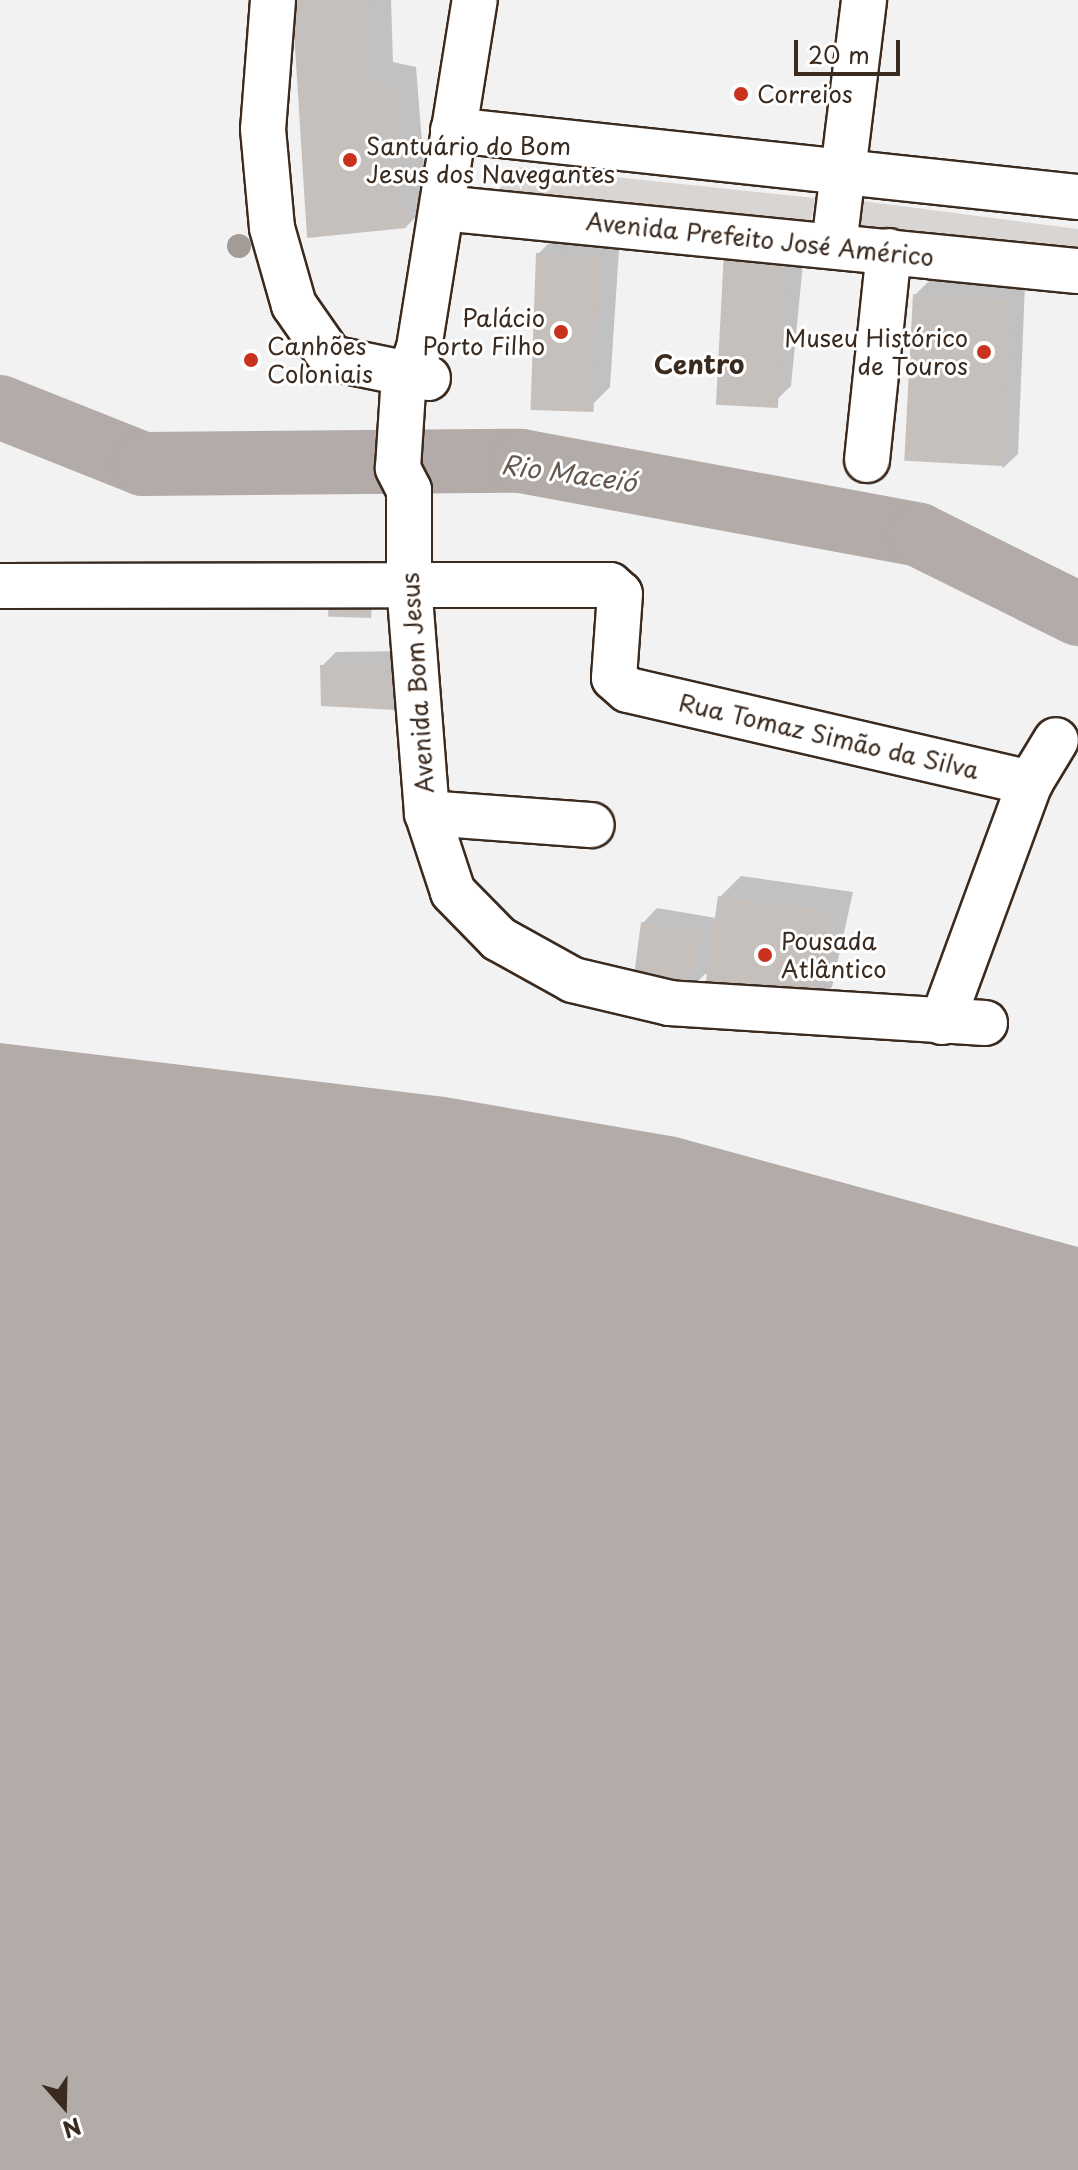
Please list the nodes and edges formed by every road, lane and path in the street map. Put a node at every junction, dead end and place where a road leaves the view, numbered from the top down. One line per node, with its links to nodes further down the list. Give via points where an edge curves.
1 (273, 0): 11 (street, via 263,129 280,271 331,358)
2 (475, 0): 4 (street, Avenida Bom Jesus)
3 (864, 0): 5 (street)
4 (453, 130): 5 (street); 7 (street, Avenida Bom Jesus)
5 (839, 171): 6 (street); 8 (street)
6 (1078, 197)
7 (442, 208): 8 (street, Avenida Prefeito José Américo); 11 (street, Avenida Bom Jesus)
8 (834, 245): 9 (street, Avenida Prefeito José Américo)
9 (889, 251): 10 (street, Avenida Prefeito José Américo); 12 (street)
10 (1078, 271)
11 (416, 377): 13 (street, Avenida Bom Jesus)
12 (867, 460)
13 (409, 585): 14 (street); 16 (street, Rua Tomaz Simão da Silva, via 610,585 620,594 614,678 628,690); 17 (street, Avenida Bom Jesus)
14 (0, 586)
15 (1056, 740): 16 (street)
16 (1030, 783): 17 (street, Avenida Bom Jesus, via 964,1023 670,1003 614,991 536,962 470,916 448,880)
17 (427, 813): 18 (street)
18 (592, 825)

